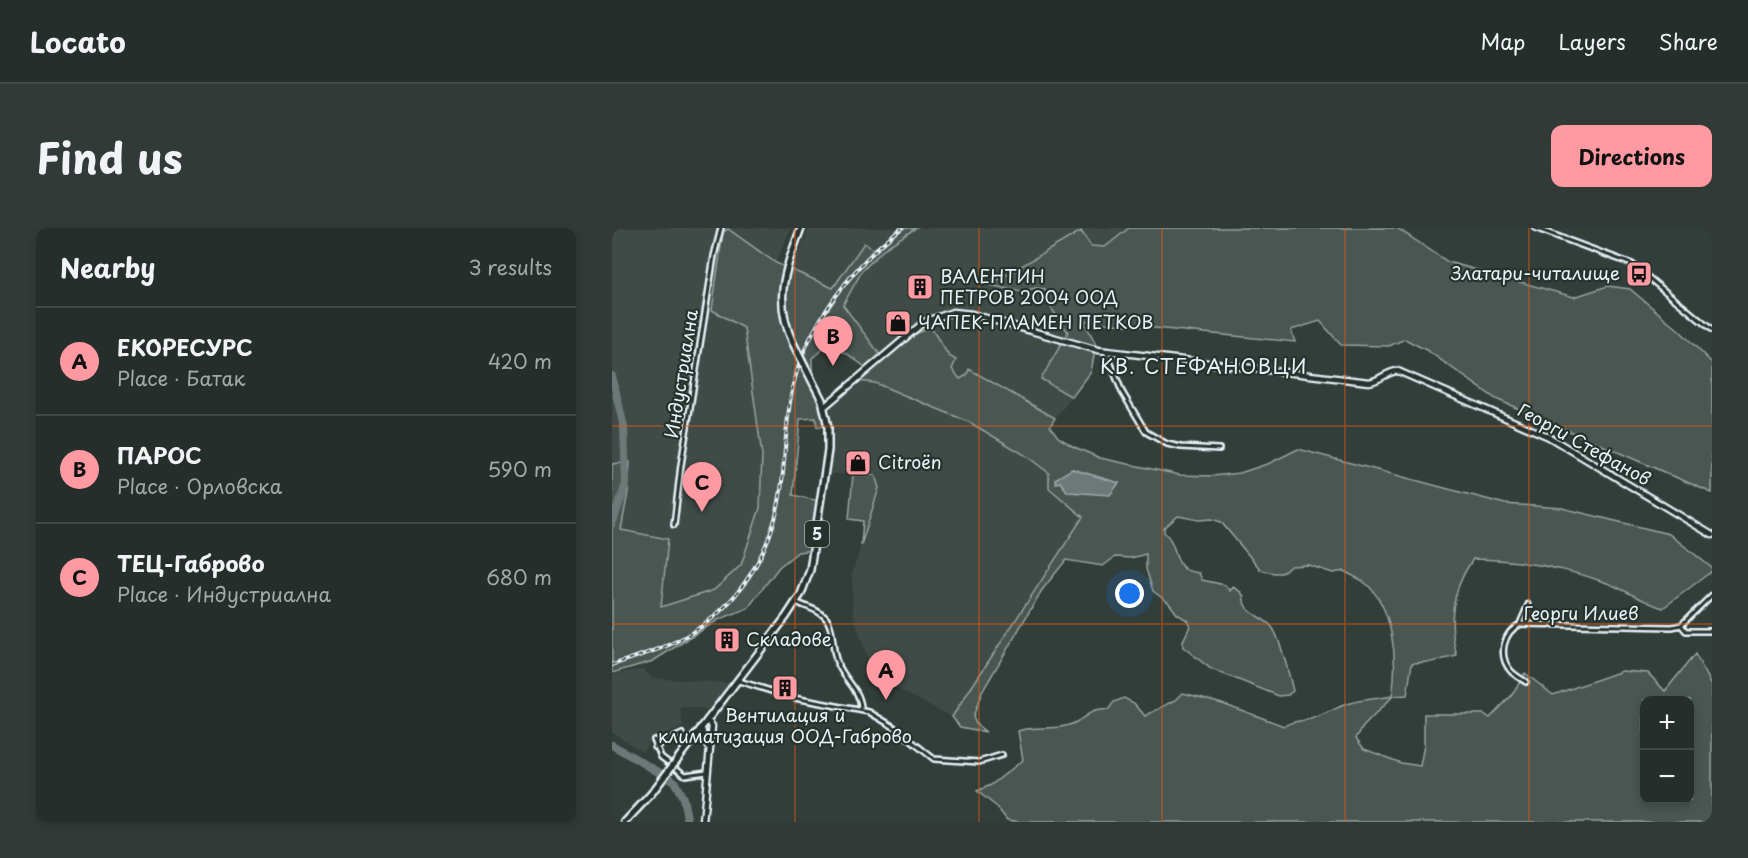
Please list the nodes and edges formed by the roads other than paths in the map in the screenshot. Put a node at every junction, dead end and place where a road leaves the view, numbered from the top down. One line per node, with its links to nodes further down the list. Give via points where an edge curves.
1 (721, 228): 8 (street, Индустриална)
2 (801, 228): 6 (main road, 5, bridge, via 785,273 782,314)
3 (1535, 228): 4 (street, via 1632,264)
4 (1712, 330)
5 (1106, 351): 6 (street, via 953,312 915,328); 7 (street, via 1119,384 1149,435 1181,447); 9 (street, Георги Стефанов, via 1374,381 1393,371 1406,373 1539,432)
6 (824, 407): 11 (main road, 5, via 828,450 816,539 810,570)
7 (1219, 448)
8 (674, 525)
9 (1712, 535)
10 (1712, 595): 14 (street)
11 (796, 602): 16 (main road, 5); 18 (street, via 821,613 827,620 835,659 861,698)
12 (1528, 604): 13 (street)
13 (1519, 625): 14 (street, Георги Илиев); 17 (street, Георги Илиев, via 1507,636 1503,654 1510,670)
14 (1681, 626): 15 (street, Георги Илиев, via 1686,631)
15 (1712, 630)
16 (737, 681): 18 (street, via 794,698); 19 (main road, 5)
17 (1526, 682)
18 (861, 710): 25 (street, via 879,717 934,759 980,762)
19 (707, 720): 20 (main road, 5); 24 (street, via 712,726)
20 (701, 727): 24 (street); 27 (main road, 5, bridge, via 651,795)
21 (682, 734): 23 (street)
22 (654, 740): 23 (street)
23 (655, 747): 26 (street, via 667,763 685,775)
24 (709, 750): 26 (street)
25 (1002, 755)
26 (707, 772): 28 (street)
27 (625, 822)
28 (703, 822)

